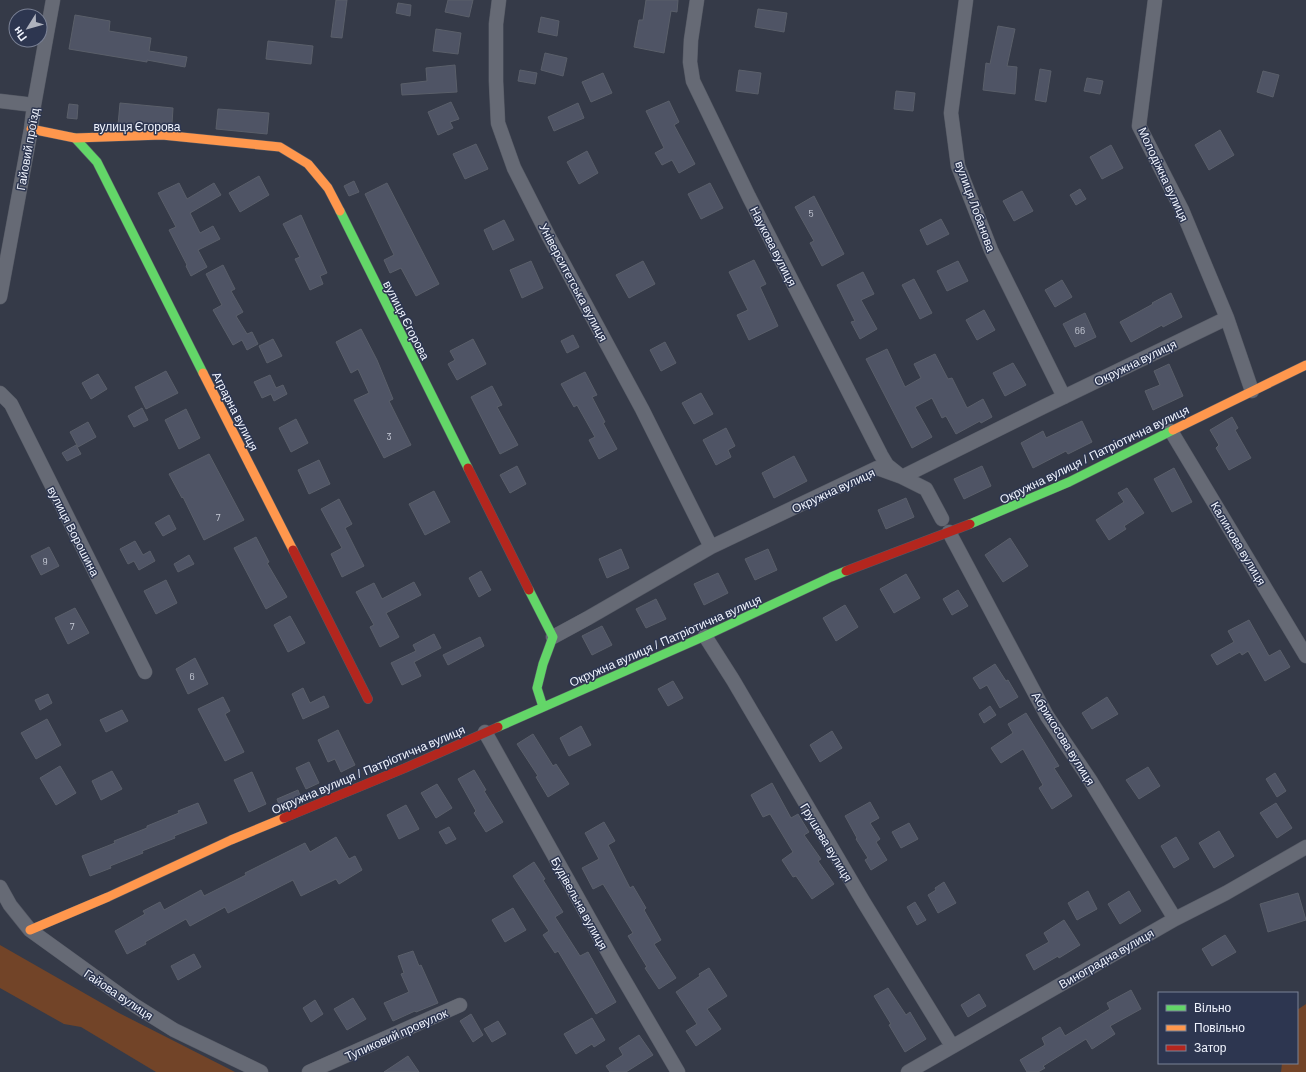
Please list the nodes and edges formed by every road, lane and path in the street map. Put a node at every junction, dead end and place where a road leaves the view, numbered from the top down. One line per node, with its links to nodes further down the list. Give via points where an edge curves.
1 (52, 0): 7 (street, Гайовий проїзд)
2 (499, 0): 19 (street, Університетська вулиця, via 496,24 498,123 514,168 642,409)
3 (697, 0): 17 (street, Наукова вулиця, via 690,62 694,81 749,197 881,455 887,465)
4 (966, 0): 15 (street, вулиця Лобанова, via 952,113 958,166 991,250)
5 (1155, 0): 11 (street, Молодіжна вулиця, via 1139,126 1182,210)
6 (0, 101): 7 (street)
7 (34, 105): 8 (street, Гайовий проїзд)
8 (31, 129): 9 (street, вулиця Єгорова); 10 (street, Гайовий проїзд)
9 (75, 138): 21 (street, вулиця Єгорова, via 162,135 280,148 308,164 328,188); 24 (street, Аграрна вулиця, via 97,162)
10 (0, 297)
11 (1227, 318): 13 (street, Молодіжна вулиця); 15 (street, Окружна вулиця)
12 (1306, 365): 13 (street, Окружна вулиця / Патріотична вулиця)
13 (1252, 391): 16 (street, Окружна вулиця / Патріотична вулиця)
14 (0, 393): 23 (street, вулиця Ворошина, via 11,404)
15 (1064, 397): 17 (street, Окружна вулиця)
16 (1171, 430): 18 (street, Окружна вулиця / Патріотична вулиця, via 1069,482 991,516); 22 (street, Калинова вулиця)
17 (902, 477): 18 (street, Абрикосова вулиця, via 926,489); 19 (street, Окружна вулиця, via 877,468)
18 (946, 525): 20 (street, Окружна вулиця / Патріотична вулиця); 29 (street, Абрикосова вулиця, via 1047,716 1090,780)
19 (711, 547): 21 (street, Окружна вулиця)
20 (704, 636): 25 (street, Окружна вулиця / Патріотична вулиця); 32 (street, Грушева вулиця, via 733,680)
21 (553, 637): 25 (street, via 537,688)
22 (1306, 656)
23 (145, 672)
24 (368, 699)
25 (542, 707): 26 (street, Окружна вулиця / Патріотична вулиця)
26 (485, 732): 30 (street, Окружна вулиця / Патріотична вулиця, via 231,840); 35 (street, Будівельна вулиця)
27 (1304, 853): 29 (street, Виноградна вулиця)
28 (0, 887): 30 (street, Гайова вулиця, via 10,905)
29 (1175, 919): 32 (street, Виноградна вулиця)
30 (30, 930): 33 (street, Гайова вулиця, via 134,1006 174,1030)
31 (460, 1005): 34 (street, Тупиковий провулок)
32 (952, 1046): 36 (street, Виноградна вулиця)
33 (260, 1072)
34 (309, 1072)
35 (678, 1072)
36 (908, 1072)

